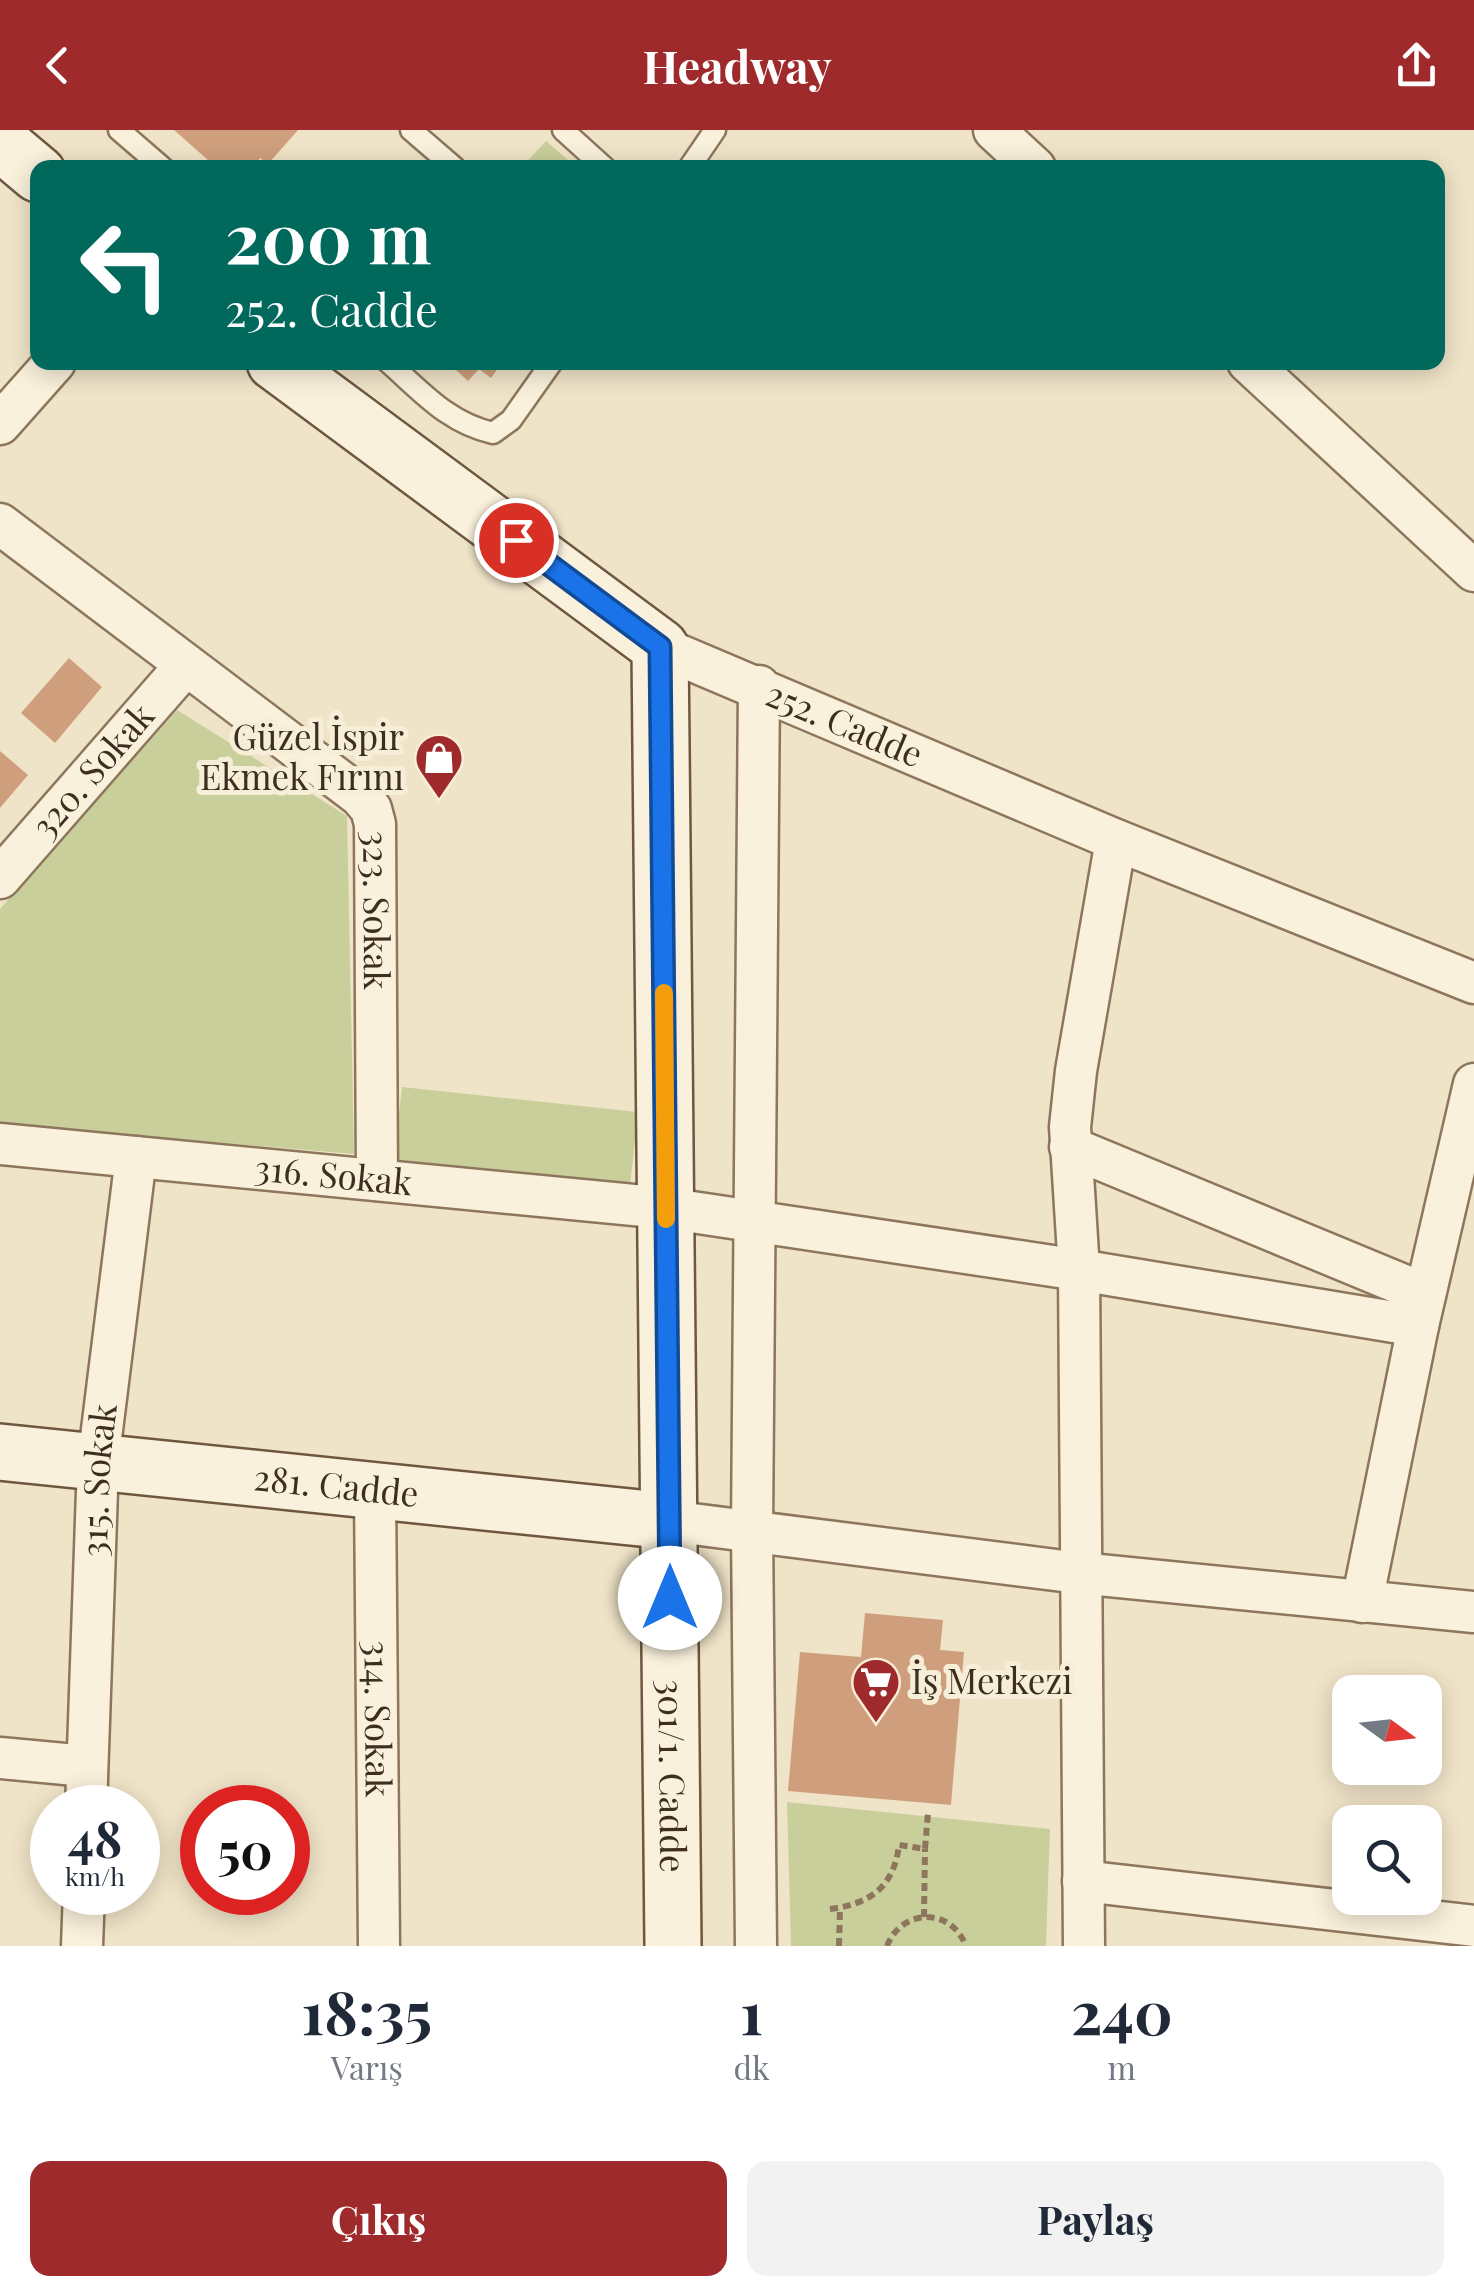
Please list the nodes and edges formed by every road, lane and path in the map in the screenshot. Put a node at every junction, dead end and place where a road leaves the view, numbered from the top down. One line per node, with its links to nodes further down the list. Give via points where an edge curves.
1 (119, 130): 7 (lane)
2 (411, 130): 8 (lane)
3 (564, 130): 9 (lane)
4 (715, 130): 10 (lane)
5 (994, 130): 11 (street)
6 (0, 142): 12 (main road)
7 (153, 160)
8 (446, 160)
9 (596, 160)
10 (694, 160)
11 (1026, 160)
12 (30, 167)
13 (48, 370): 18 (street)
14 (287, 370): 21 (main road, 252. Cadde)
15 (397, 370): 16 (lane, via 466,427 493,432 511,420)
16 (546, 370)
17 (1257, 370): 20 (street)
18 (0, 424)
19 (0, 524): 22 (street, 323. Sokak)
20 (1474, 571)
21 (660, 647): 23 (street, 252. Cadde); 32 (main road, 301/1. Cadde)
22 (186, 665): 25 (street, 320. Sokak); 31 (street, 323. Sokak, via 372,809)
23 (760, 686): 24 (street, 252. Cadde); 33 (street)
24 (1116, 840): 26 (street, 252. Cadde); 29 (street, via 1076,1071)
25 (0, 878)
26 (1474, 983)
27 (1474, 1084): 35 (street)
28 (0, 1144): 30 (street, 316. Sokak)
29 (1070, 1147): 34 (street); 35 (street)
30 (136, 1157): 31 (street, 316. Sokak); 37 (street, 315. Sokak)
31 (378, 1180): 32 (street, 316. Sokak)
32 (666, 1208): 33 (street, 316. Sokak); 39 (main road, 301/1. Cadde)
33 (754, 1221): 34 (street, 316. Sokak); 40 (street)
34 (1079, 1270): 35 (street, 316. Sokak); 41 (street)
35 (1421, 1310): 42 (street)
36 (0, 1452): 37 (main road, 281. Cadde)
37 (98, 1462): 38 (main road, 281. Cadde); 45 (street, 315. Sokak)
38 (375, 1492): 39 (main road, 281. Cadde); 56 (street, 314. Sokak)
39 (669, 1521): 40 (street); 57 (main road, 301/1. Cadde)
40 (752, 1530): 41 (street); 58 (street)
41 (1080, 1573): 42 (street); 49 (street)
42 (1362, 1602): 43 (street)
43 (1474, 1612)
44 (0, 1758): 45 (street)
45 (86, 1766): 46 (street, 315. Sokak)
46 (86, 1785)
47 (928, 1812): 48 (path)
48 (925, 1849): 50 (path, via 900,1845 882,1888 863,1903); 53 (path)
49 (1083, 1880): 54 (street); 62 (street)
50 (840, 1908): 51 (path); 59 (path)
51 (830, 1909)
52 (83, 1915): 55 (street)
53 (924, 1917): 60 (path, via 896,1929); 61 (path, via 946,1921)
54 (1474, 1926)
55 (82, 1946)
56 (378, 1946)
57 (673, 1946)
58 (756, 1946)
59 (839, 1946)
60 (888, 1946)
61 (966, 1946)
62 (1084, 1946)

